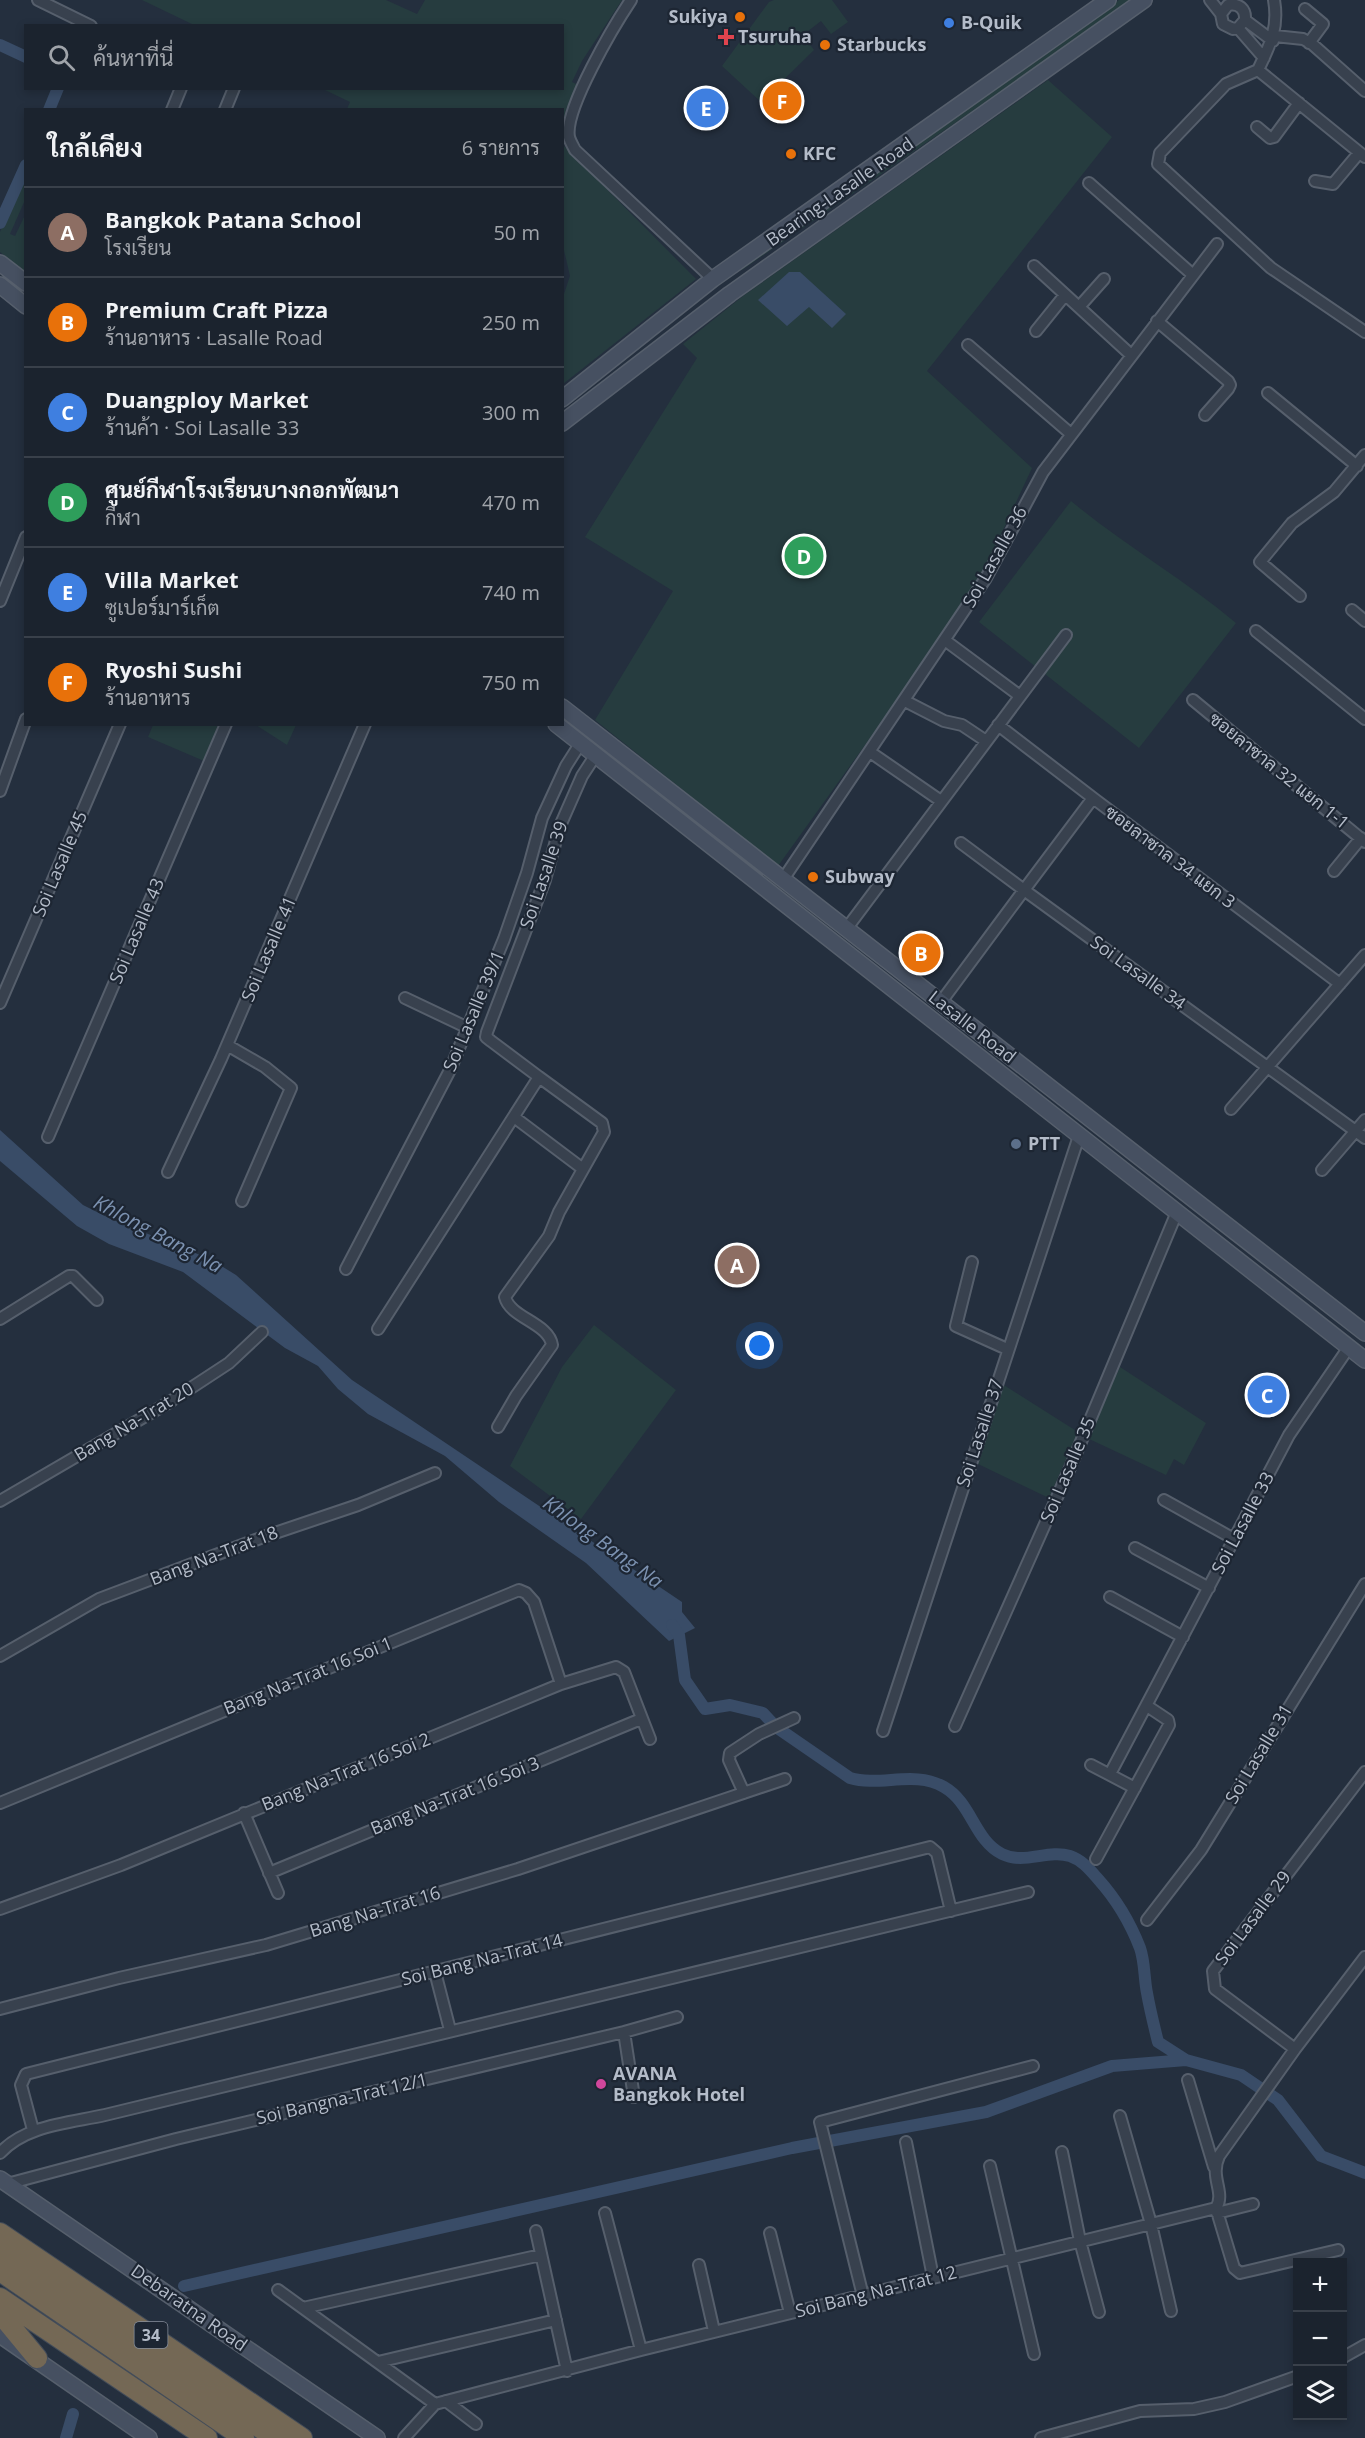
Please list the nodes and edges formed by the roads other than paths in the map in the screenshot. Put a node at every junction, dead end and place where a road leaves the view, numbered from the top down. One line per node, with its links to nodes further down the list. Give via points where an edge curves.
1 (38, 0): 10 (street)
2 (632, 0): 31 (street, via 591,66 569,136 575,150)
3 (1108, 0): 29 (street, Bearing-Lasalle Road)
4 (1144, 0): 35 (street, Bearing-Lasalle Road)
5 (1210, 0): 9 (street)
6 (1274, 0): 12 (street)
7 (1232, 2): 9 (street); 11 (street, via 1243,9)
8 (1305, 9): 13 (street, via 1323,24)
9 (1221, 14): 11 (street, via 1223,24 1233,29)
10 (87, 24)
11 (1242, 24): 12 (street); 14 (street)
12 (1274, 38): 13 (street); 14 (street)
13 (1309, 43): 18 (street)
14 (1264, 58): 15 (street)
15 (1258, 70): 19 (street); 41 (street, via 1226,84 1160,153 1158,164 1271,268)
16 (180, 90): 20 (street)
17 (230, 90): 21 (street)
18 (1365, 91)
19 (1299, 103): 22 (street, via 1274,137); 23 (street)
20 (173, 108)
21 (226, 108)
22 (1257, 127)
23 (1362, 155): 24 (street, via 1333,184)
24 (1316, 181)
25 (1089, 183): 30 (street)
26 (1217, 244): 30 (street, Soi Lasalle 36)
27 (0, 263): 33 (street)
28 (1034, 266): 36 (street)
29 (728, 268): 31 (street, Bearing-Lasalle Road); 35 (street)
30 (1192, 275): 39 (street, Soi Lasalle 36)
31 (713, 279): 45 (street, Bearing-Lasalle Road)
32 (1104, 279): 38 (street)
33 (24, 281)
34 (0, 285): 37 (street)
35 (741, 286): 47 (street, Bearing-Lasalle Road)
36 (1065, 295): 38 (street); 40 (street)
37 (24, 304)
38 (1079, 308): 43 (street)
39 (1157, 321): 43 (street, Soi Lasalle 36); 46 (street, via 1228,381 1228,389)
40 (1036, 332)
41 (1365, 333)
42 (968, 345): 48 (street)
43 (1130, 354): 48 (street, Soi Lasalle 36)
44 (1268, 393): 50 (street)
45 (564, 397)
46 (1205, 416)
47 (564, 421)
48 (1071, 434): 58 (street, Soi Lasalle 36, via 1036,482 986,578)
49 (1365, 455): 50 (street)
50 (1357, 466): 52 (street, via 1334,492 1292,523 1260,562)
51 (24, 542): 53 (street)
52 (1300, 596)
53 (0, 601)
54 (1352, 610): 55 (street)
55 (1365, 621)
56 (1256, 631): 63 (street)
57 (1065, 635): 59 (street)
58 (946, 641): 59 (street); 61 (street, Soi Lasalle 36)
59 (1020, 696): 65 (street)
60 (1193, 700): 79 (street, ซอยลาซาล 32 แยก 1-1)
61 (905, 701): 70 (street, via 944,721 962,724); 72 (street, Soi Lasalle 36)
62 (564, 709): 74 (street, Lasalle Road)
63 (1365, 718)
64 (24, 725): 76 (street)
65 (998, 725): 70 (street); 77 (street)
66 (119, 726): 90 (street, Soi Lasalle 45)
67 (225, 726): 100 (street, Soi Lasalle 43)
68 (364, 726): 92 (street, Soi Lasalle 41)
69 (558, 726): 71 (street, Lasalle Road)
70 (986, 741): 78 (street)
71 (580, 744): 73 (street, Lasalle Road); 91 (street, Soi Lasalle 39/1, via 542,818 504,939)
72 (870, 753): 78 (street); 82 (street, Soi Lasalle 36)
73 (595, 756): 75 (street, Lasalle Road); 94 (street, Soi Lasalle 39, via 560,826 545,880 486,1037)
74 (641, 771): 75 (street); 82 (street, Lasalle Road)
75 (631, 784): 84 (street, Lasalle Road)
76 (0, 791)
77 (1093, 798): 83 (street, ซอยลาซาล 34 แยก 3); 87 (street, ซอยลาซาล 34 แยก 3)
78 (941, 801): 85 (street)
79 (1363, 840): 81 (street)
80 (961, 843): 83 (street, Soi Lasalle 34)
81 (1334, 870)
82 (784, 878): 84 (street); 85 (street, Lasalle Road)
83 (1024, 890): 89 (street); 93 (street, Soi Lasalle 34)
84 (773, 894): 99 (street, Lasalle Road)
85 (847, 928): 89 (street, Lasalle Road)
86 (1365, 955): 87 (street)
87 (1340, 984): 93 (street)
88 (405, 998): 91 (street)
89 (942, 1002): 111 (street, Lasalle Road)
90 (0, 1003)
91 (466, 1027): 107 (street, Soi Lasalle 39/1, via 450,1070)
92 (227, 1044): 103 (street, Soi Lasalle 41); 104 (street, via 266,1067 291,1088)
93 (1268, 1066): 95 (street); 98 (street, Soi Lasalle 34)
94 (539, 1077): 96 (street); 101 (street, Soi Lasalle 39, via 605,1128)
95 (1231, 1109)
96 (513, 1117): 101 (street); 110 (street)
97 (1365, 1120): 98 (street)
98 (1361, 1134): 102 (street)
99 (1079, 1136): 105 (street, Lasalle Road); 114 (street, Soi Lasalle 37)
100 (48, 1137)
101 (583, 1169): 116 (street, Soi Lasalle 39, via 549,1236 506,1297 511,1307 548,1336 552,1345)
102 (1322, 1170)
103 (168, 1172)
104 (242, 1201)
105 (1177, 1212): 113 (street, Lasalle Road); 131 (street, Soi Lasalle 35, via 1070,1468)
106 (972, 1262): 114 (street, via 956,1326)
107 (346, 1269)
108 (97, 1299): 109 (street, via 69,1276)
109 (0, 1319)
110 (378, 1329)
111 (1364, 1331): 113 (street)
112 (262, 1332): 119 (street, Bang Na-Trat 20, via 229,1363 195,1386)
113 (1349, 1347): 115 (street, Lasalle Road); 120 (street, Soi Lasalle 33, via 1289,1435)
114 (1007, 1349): 132 (street, Soi Lasalle 37)
115 (1365, 1360)
116 (498, 1427)
117 (435, 1473): 126 (street, Bang Na-Trat 18, via 99,1599)
118 (1164, 1500): 120 (street)
119 (0, 1502)
120 (1234, 1539): 123 (street, Soi Lasalle 33)
121 (1135, 1548): 123 (street)
122 (1365, 1584): 148 (street, Soi Lasalle 31, via 1201,1850)
123 (1209, 1588): 125 (street, Soi Lasalle 33)
124 (1110, 1597): 125 (street)
125 (1183, 1637): 128 (street, Soi Lasalle 33)
126 (0, 1656)
127 (561, 1684): 130 (street, Bang Na-Trat 16 Soi 2, via 620,1668); 140 (street, Bang Na-Trat 16 Soi 1, via 534,1602 519,1590); 141 (street, Bang Na-Trat 16 Soi 2)
128 (1147, 1706): 136 (street, Soi Lasalle 33); 138 (street, via 1168,1720 1169,1725)
129 (794, 1718): 139 (street, via 759,1734 729,1755)
130 (641, 1719): 133 (street, Bang Na-Trat 16 Soi 2); 143 (street, Bang Na-Trat 16 Soi 3)
131 (955, 1726)
132 (883, 1731)
133 (650, 1740)
134 (1090, 1765): 136 (street)
135 (1365, 1772): 155 (street, Soi Lasalle 29, via 1213,1971 1215,1989)
136 (1110, 1774): 138 (street)
137 (785, 1779): 139 (street, Bang Na-Trat 16)
138 (1135, 1788): 142 (street)
139 (744, 1793): 151 (street, Bang Na-Trat 16, via 518,1869 266,1945)
140 (0, 1803)
141 (243, 1814): 143 (street); 146 (street, Bang Na-Trat 16 Soi 2, via 121,1865)
142 (1096, 1859)
143 (269, 1873): 145 (street)
144 (1029, 1892): 147 (street)
145 (278, 1893)
146 (0, 1909)
147 (951, 1911): 150 (street, Soi Bang Na-Trat 14, via 937,1853 930,1848); 153 (street)
148 (1147, 1920)
149 (1365, 1957): 155 (street)
150 (435, 1972): 153 (street); 160 (street, Soi Bang Na-Trat 14, via 26,2074 21,2085)
151 (0, 2008)
152 (677, 2016): 154 (street, Soi Bangna-Trat 12/1)
153 (450, 2030): 160 (street)
154 (624, 2032): 158 (street); 166 (street, Soi Bangna-Trat 12/1)
155 (1295, 2049): 165 (street)
156 (1033, 2066): 183 (street, via 820,2122)
157 (1188, 2080): 165 (street)
158 (634, 2097)
159 (1120, 2116): 170 (street)
160 (33, 2130): 163 (street)
161 (906, 2142): 181 (street)
162 (1062, 2152): 174 (street)
163 (0, 2153)
164 (990, 2166): 178 (street)
165 (1214, 2167): 168 (street, via 1220,2199)
166 (3, 2181): 208 (street, Debaratna Road / 34)
167 (1253, 2204): 168 (street, Soi Bang Na-Trat 12)
168 (1216, 2211): 170 (street, Soi Bang Na-Trat 12); 176 (street, via 1234,2268 1240,2273)
169 (605, 2213): 194 (street)
170 (1151, 2224): 174 (street, Soi Bang Na-Trat 12); 186 (street)
171 (536, 2231): 177 (street)
172 (0, 2233): 207 (highway, 34)
173 (770, 2234): 189 (street)
174 (1080, 2241): 178 (street, Soi Bang Na-Trat 12); 187 (street)
175 (0, 2250): 206 (highway)
176 (1338, 2250)
177 (541, 2255): 185 (street); 190 (street)
178 (1011, 2259): 181 (street, Soi Bang Na-Trat 12); 195 (street)
179 (699, 2265): 191 (street)
180 (0, 2271): 205 (highway)
181 (933, 2277): 183 (street, Soi Bang Na-Trat 12)
182 (278, 2290): 185 (street)
183 (863, 2296): 189 (street, Soi Bang Na-Trat 12)
184 (0, 2298): 204 (highway)
185 (303, 2308): 198 (street)
186 (1171, 2311)
187 (1099, 2312)
188 (0, 2313): 197 (highway)
189 (790, 2313): 191 (street, Soi Bang Na-Trat 12)
190 (556, 2320): 198 (street); 199 (street)
191 (714, 2331): 194 (street, Soi Bang Na-Trat 12)
192 (0, 2335): 197 (street)
193 (1365, 2344): 196 (street)
194 (641, 2350): 199 (street, Soi Bang Na-Trat 12)
195 (1034, 2354)
196 (1347, 2355)
197 (37, 2358): 203 (street)
198 (378, 2362): 201 (street)
199 (567, 2371): 201 (street, Soi Bang Na-Trat 12)
200 (1293, 2378): 210 (street, via 1226,2402 1194,2409 1151,2410)
201 (440, 2403): 202 (street); 209 (street)
202 (476, 2424)
203 (149, 2438)
204 (207, 2438)
205 (244, 2438)
206 (275, 2438)
207 (302, 2438)
208 (377, 2438)
209 (404, 2438)
210 (1041, 2438)

